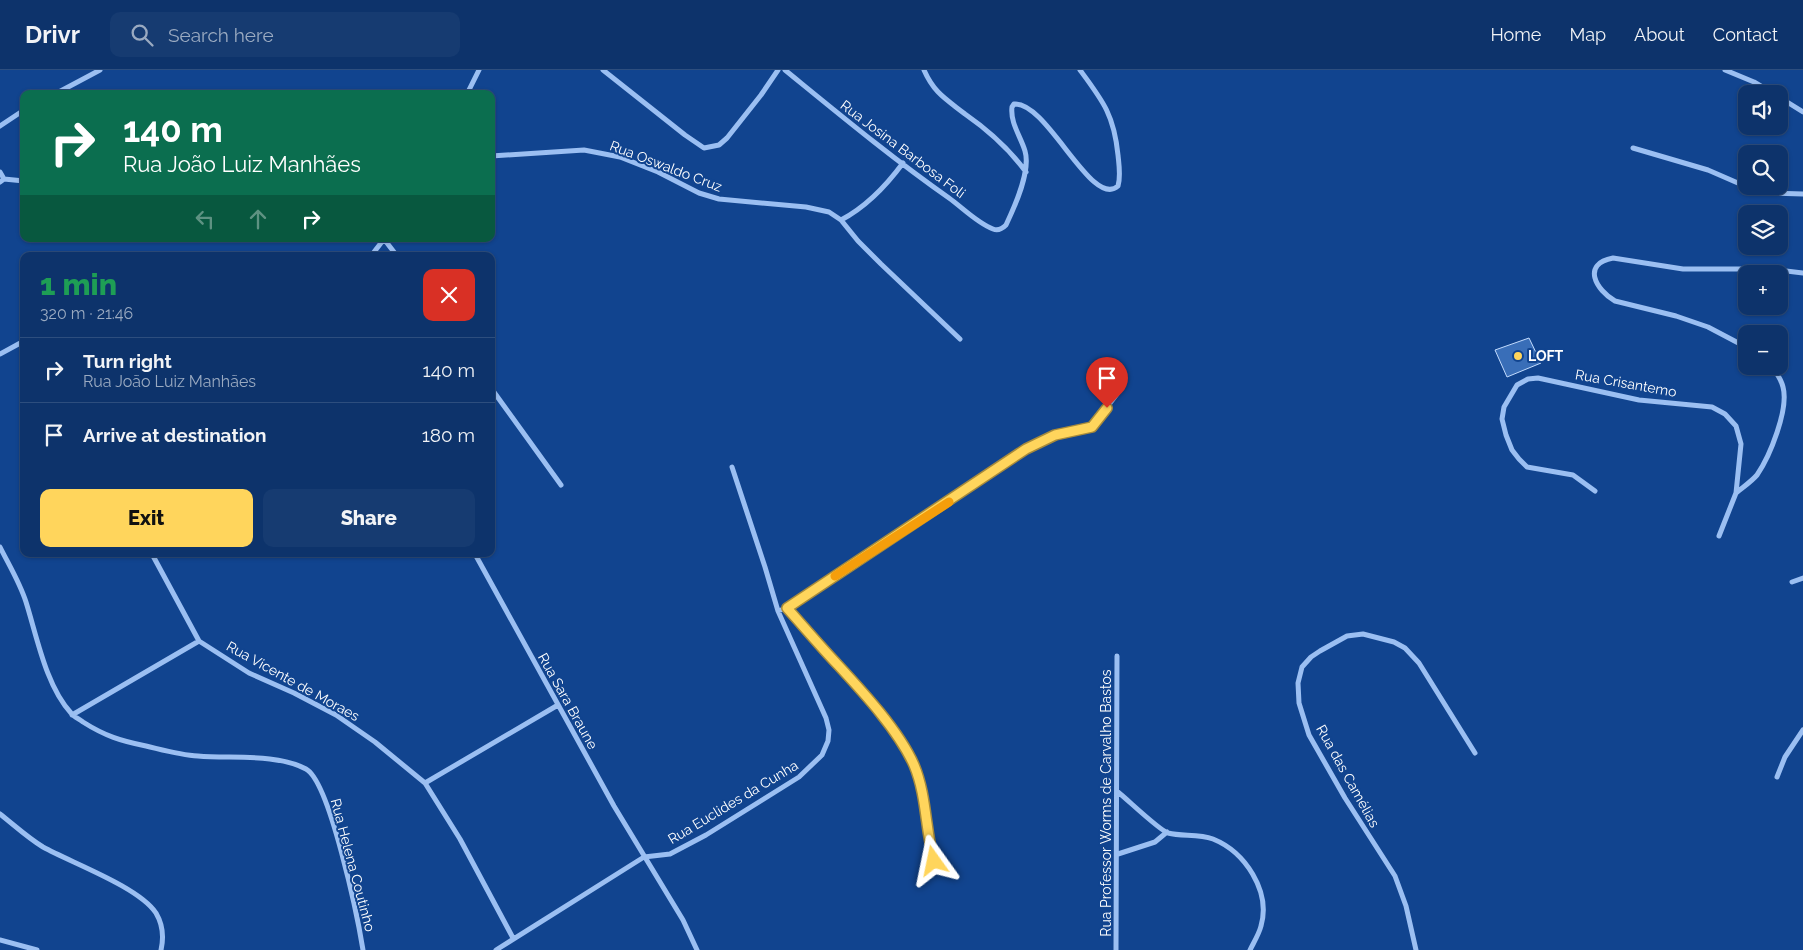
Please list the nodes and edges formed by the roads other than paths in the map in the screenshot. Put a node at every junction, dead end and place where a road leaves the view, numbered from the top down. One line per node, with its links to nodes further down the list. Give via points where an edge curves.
1 (100, 70): 10 (street)
2 (479, 70): 11 (street)
3 (603, 70): 4 (street, via 704,148 719,145 727,138)
4 (778, 70)
5 (786, 70): 18 (street, Rua Josina Barbosa Foli)
6 (924, 70): 20 (street, via 943,98 1012,154)
7 (1080, 70): 20 (street, via 1103,101 1114,127 1120,174 1118,186 1108,191 1097,185 1043,120 1030,109 1016,104 1012,107 1012,115 1025,150)
8 (1725, 70): 9 (street)
9 (1759, 85)
10 (62, 90)
11 (469, 90)
12 (1788, 103): 13 (street)
13 (1803, 112)
14 (20, 113): 15 (street)
15 (0, 126)
16 (1633, 148): 23 (street, via 1708,170 1768,193)
17 (495, 156): 24 (street, Rua Oswaldo Cruz, via 584,150 601,153 620,157 719,199 806,207 829,212)
18 (902, 164): 20 (street, Rua Josina Barbosa Foli, via 995,230 1003,228 1009,220); 24 (street, via 876,195)
19 (0, 172): 21 (street)
20 (1027, 172)
21 (2, 181): 22 (street)
22 (20, 181)
23 (1803, 194)
24 (841, 220): 28 (street, Rua Oswaldo Cruz, via 858,241)
25 (382, 242): 26 (street)
26 (374, 252)
27 (1803, 273): 30 (street, via 1769,269 1683,269 1613,258 1606,259 1595,268 1595,282 1607,297 1708,326)
28 (960, 339)
29 (20, 343): 31 (street)
30 (1738, 343)
31 (0, 354)
32 (1776, 375): 38 (street, via 1782,386 1783,413 1762,466)
33 (495, 394): 36 (street)
34 (1117, 394): 45 (street, via 1092,427 1055,435 1026,449)
35 (732, 467): 46 (street, Rua Euclides da Cunha)
36 (561, 485)
37 (1595, 491): 38 (street, Rua Crisantemo, via 1573,475 1527,467 1518,460 1502,419 1504,407 1517,385 1538,378 1639,400 1719,410 1730,419 1739,434 1741,444)
38 (1736, 493): 39 (street)
39 (1719, 536)
40 (0, 548): 50 (street, Rua Helena Coutinho, via 26,600 51,680)
41 (154, 557): 47 (street)
42 (477, 557): 49 (street, Rua Sara Braune)
43 (1803, 578): 44 (street)
44 (1792, 582)
45 (787, 608): 46 (street); 60 (street, via 878,710 906,750 918,777)
46 (778, 611): 59 (street, Rua Euclides da Cunha, via 826,718 828,741 822,755 799,777 706,835 670,854)
47 (198, 641): 50 (street); 54 (street, Rua Vicente de Moraes, via 249,673 336,715)
48 (1117, 656): 55 (street, Rua Professor Worms de Carvalho Bastos)
49 (558, 705): 54 (street); 59 (street, Rua Sara Braune)
50 (72, 715): 65 (street, Rua Helena Coutinho, via 110,738 140,745 195,756 276,760 308,770 316,779 332,819 359,922)
51 (1803, 730): 53 (street, via 1785,757)
52 (1475, 753): 70 (street, Rua das Camélias, via 1419,663 1394,642 1363,634 1347,636 1320,650 1302,667 1298,683 1299,703 1309,735 1395,876)
53 (1777, 777)
54 (425, 783): 61 (street, Rua Vicente de Moraes, via 460,839)
55 (1118, 792): 57 (street); 58 (street, Rua Professor Worms de Carvalho Bastos)
56 (0, 814): 64 (street, via 42,846 142,898 155,912 161,925)
57 (1167, 832): 58 (street, via 1155,842); 69 (street, via 1214,840 1231,849 1248,866 1261,897 1263,912)
58 (1118, 854): 68 (street, Rua Professor Worms de Carvalho Bastos)
59 (644, 857): 61 (street); 67 (street, Rua Sara Braune, via 683,920)
60 (937, 872)
61 (513, 938): 66 (street)
62 (0, 940): 63 (street)
63 (37, 950)
64 (161, 950)
65 (363, 950)
66 (496, 950)
67 (697, 950)
68 (1116, 950)
69 (1250, 950)
70 (1416, 950)

